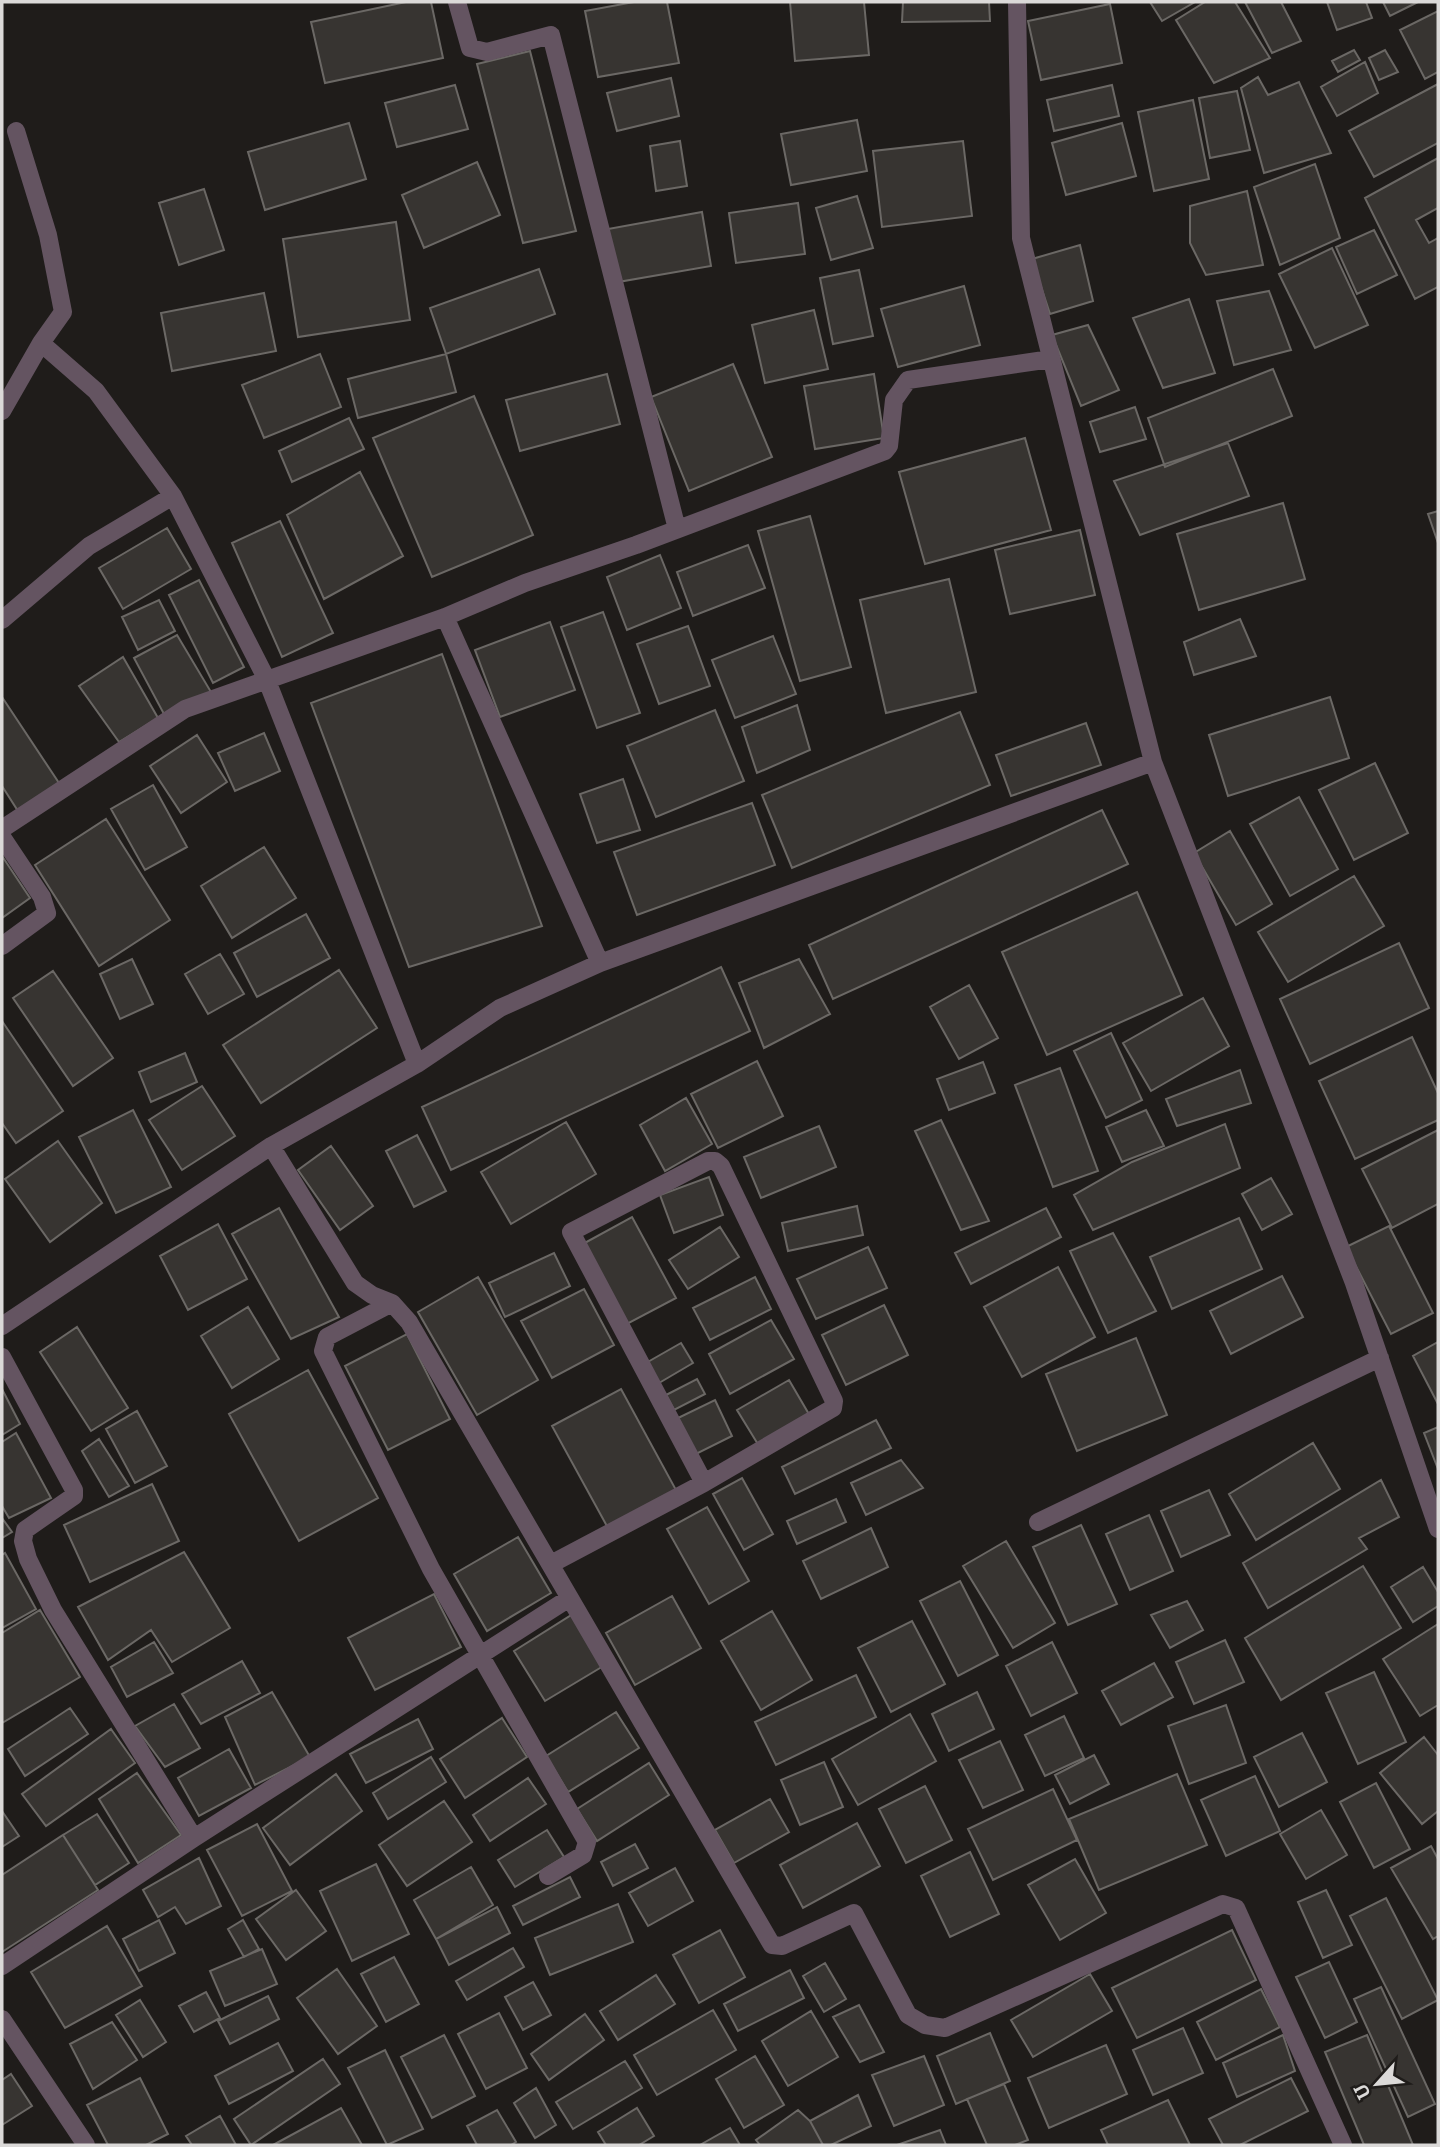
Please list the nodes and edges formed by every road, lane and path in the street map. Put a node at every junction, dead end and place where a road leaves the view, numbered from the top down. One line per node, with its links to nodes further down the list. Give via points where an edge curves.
1 (457, 2): 8 (street, via 470,48 487,52 551,35)
2 (1017, 2): 5 (street, via 1021,238)
3 (16, 131): 4 (street, via 60,284 63,312)
4 (41, 343): 6 (street); 7 (street, via 96,391)
5 (1051, 359): 8 (street, via 908,380 894,400 885,451); 12 (street)
6 (2, 411)
7 (173, 496): 10 (street, via 89,545); 11 (street)
8 (677, 529): 9 (street)
9 (445, 617): 11 (street); 16 (street)
10 (2, 620)
11 (266, 678): 13 (street, via 185,709); 17 (street)
12 (1153, 762): 16 (street); 22 (street)
13 (2, 829)
14 (2, 837): 15 (street, via 42,897 47,913)
15 (2, 946)
16 (600, 963): 17 (street, via 500,1008)
17 (417, 1064): 18 (street)
18 (271, 1146): 19 (street, via 355,1283); 20 (street)
19 (392, 1303): 26 (street, via 409,1322); 28 (street, via 327,1337 323,1351)
20 (2, 1326)
21 (2, 1357): 29 (street, via 74,1490 74,1496 25,1530 27,1559)
22 (1380, 1358): 24 (street); 25 (street)
23 (704, 1483): 23 (street, via 571,1232 708,1160 720,1166 834,1401 833,1408); 26 (street)
24 (1038, 1522)
25 (1438, 1529)
26 (551, 1564): 27 (street)
27 (568, 1599): 28 (street); 34 (street, via 772,1945 782,1946 854,1913 908,2015 925,2025 945,2028 1223,1904 1230,1905 1236,1908)
28 (479, 1656): 29 (street); 30 (street, via 587,1842 583,1855)
29 (194, 1838): 31 (street)
30 (548, 1875)
31 (2, 1966)
32 (2, 2019): 33 (street)
33 (86, 2145)
34 (1343, 2145)

